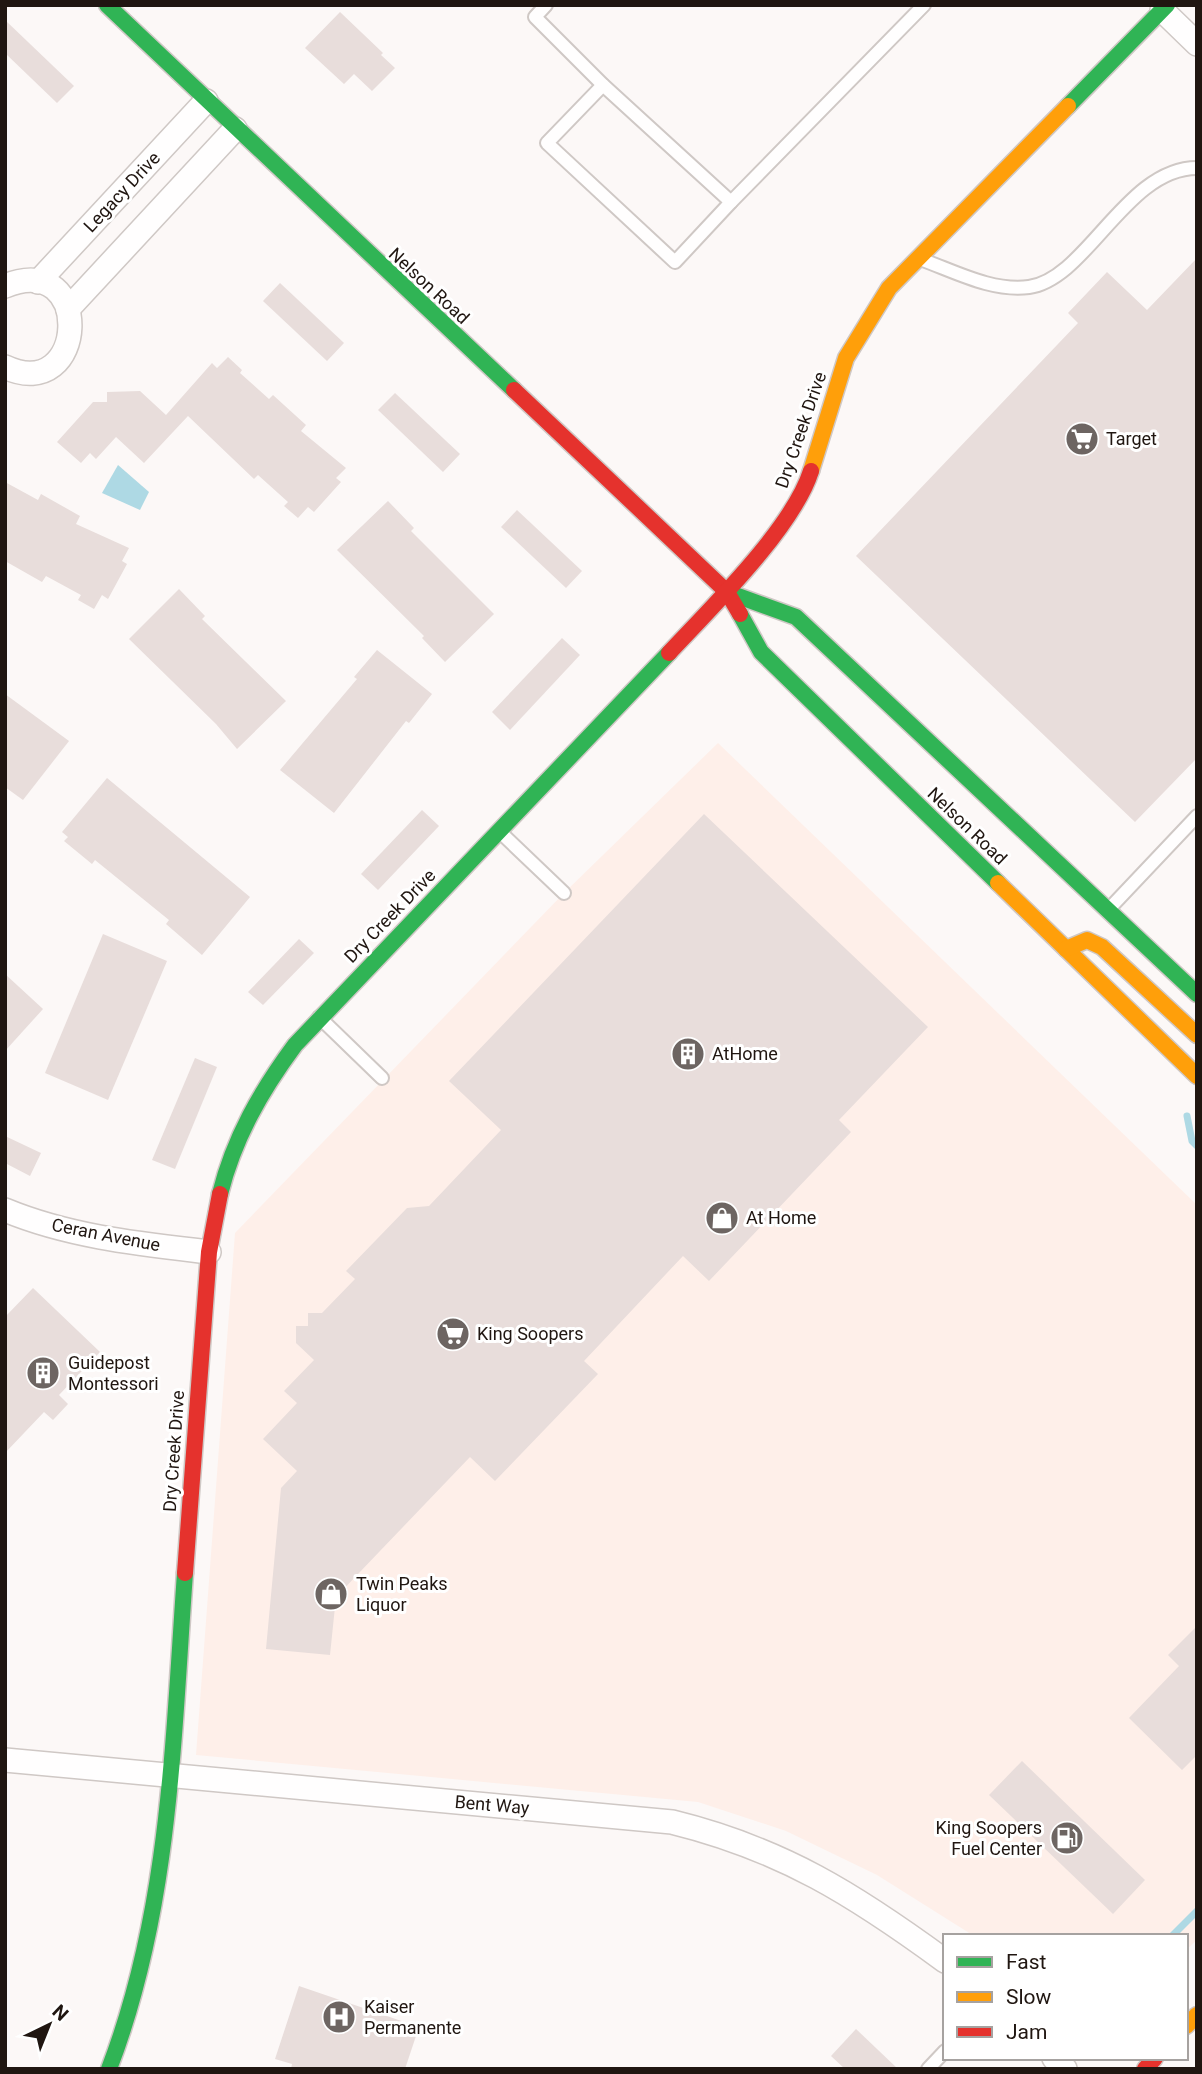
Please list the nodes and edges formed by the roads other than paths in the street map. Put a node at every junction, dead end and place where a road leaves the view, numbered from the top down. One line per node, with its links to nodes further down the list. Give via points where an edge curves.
1 (107, 5): 7 (street, Nelson Road)
2 (546, 5): 6 (lane, via 535,17)
3 (924, 5): 10 (lane)
4 (1162, 7): 5 (street); 11 (street, Dry Creek Drive)
5 (1197, 44)
6 (603, 85): 10 (lane); 10 (lane, via 547,143 675,262)
7 (206, 101): 8 (street, Nelson Road); 12 (street, Legacy Drive)
8 (235, 129): 14 (street); 16 (street, Nelson Road)
9 (1197, 168): 11 (lane, via 1177,168 1156,180 1055,277 1030,287 993,285)
10 (731, 202)
11 (918, 258): 16 (street, Dry Creek Drive, via 889,288 855,341 796,504)
12 (38, 282): 13 (street); 14 (street, via 59,295)
13 (5, 286)
14 (68, 309): 15 (street, via 72,333 58,359 30,372)
15 (6, 369)
16 (727, 592): 18 (street, Dry Creek Drive); 20 (street, Nelson Road, via 796,617); 21 (street, Nelson Road, via 761,652)
17 (1197, 816): 20 (lane)
18 (499, 831): 19 (lane); 23 (street, Dry Creek Drive)
19 (564, 893)
20 (1109, 909): 22 (street, Nelson Road)
21 (1066, 949): 24 (street, via 1087,940 1102,947); 25 (street, Nelson Road)
22 (1197, 993)
23 (319, 1017): 26 (lane); 28 (street, Dry Creek Drive, via 280,1062 247,1115 225,1171)
24 (1197, 1035)
25 (1197, 1076)
26 (382, 1078)
27 (5, 1210): 28 (street, Ceran Avenue, via 122,1242)
28 (209, 1252): 30 (street, Dry Creek Drive)
29 (5, 1760): 30 (street, Bent Way)
30 (170, 1774): 31 (street, Bent Way, via 645,1818 695,1828 754,1846 816,1875); 33 (street, Dry Creek Drive, via 146,1954 130,2016)
31 (943, 1960)
32 (943, 2053): 34 (lane)
33 (109, 2069)
34 (928, 2069)

